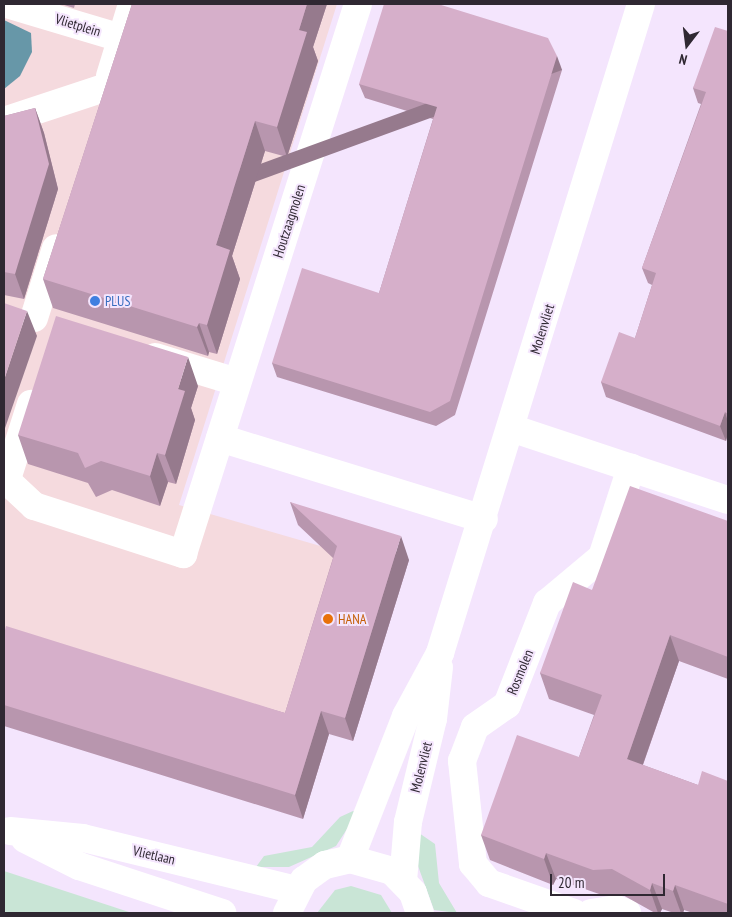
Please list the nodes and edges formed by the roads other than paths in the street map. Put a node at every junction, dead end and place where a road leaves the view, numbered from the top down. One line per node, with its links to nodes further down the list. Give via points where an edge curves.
1 (7, 4): 5 (street, Vlietplein)
2 (132, 4): 5 (street)
3 (358, 4): 13 (street, Houtzaagmolen)
4 (641, 4): 14 (street, Molenvliet)
5 (121, 38): 6 (street)
6 (107, 87): 7 (street); 8 (street)
7 (98, 115)
8 (4, 121)
9 (63, 226): 10 (street)
10 (33, 322)
11 (132, 349): 13 (street)
12 (39, 380): 17 (street)
13 (237, 382): 15 (street, Houtzaagmolen)
14 (511, 428): 16 (street); 19 (street, Molenvliet)
15 (220, 438): 17 (street, Houtzaagmolen, via 183,554 34,506); 19 (street)
16 (631, 468): 18 (street); 27 (street, Rosmolen, via 602,557 548,603 507,705 475,727 462,761 474,864 489,883)
17 (6, 479)
18 (728, 500)
19 (484, 519): 20 (street, Molenvliet)
20 (440, 653): 22 (street, Molenvliet, via 406,716); 23 (street, Molenvliet, via 433,719 408,822)
21 (7, 830): 24 (street, Vlietlaan, via 83,838); 25 (street, Vlietlaan, via 79,866)
22 (350, 859): 23 (street, via 378,864); 24 (street, via 325,865)
23 (402, 880): 26 (street)
24 (291, 902)
25 (222, 913)
26 (420, 913)
27 (574, 913)
28 (591, 913): 29 (street, via 616,909)
29 (627, 913)

